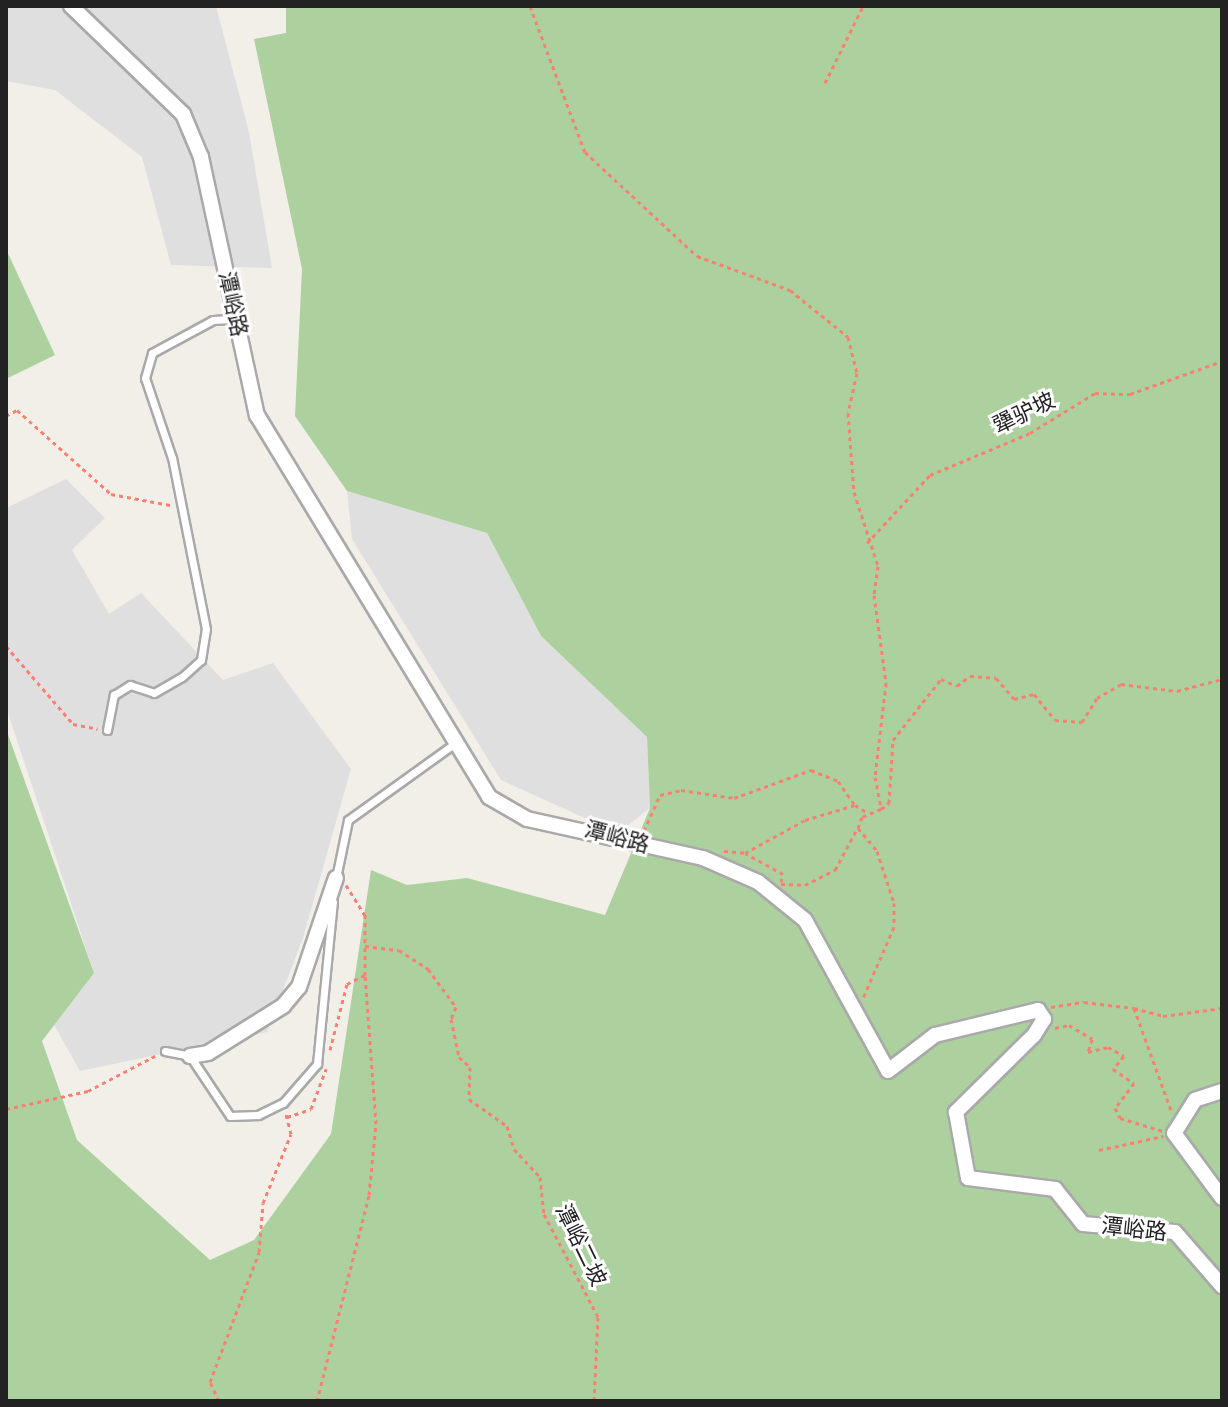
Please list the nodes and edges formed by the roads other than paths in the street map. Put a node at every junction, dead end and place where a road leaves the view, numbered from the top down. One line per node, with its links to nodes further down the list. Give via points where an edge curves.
1 (71, 6): 2 (street, 潭峪路, via 183,114 201,157)
2 (236, 319): 3 (lane, via 213,320 152,353 145,378 169,447 206,629 201,660 154,693 130,685 114,695); 4 (street, 潭峪路, via 257,415)
3 (107, 730)
4 (457, 741): 5 (lane, via 348,820); 10 (street, 潭峪路, via 489,797 527,819 703,858 758,882 805,920 888,1071 935,1035 1039,1017 956,1112 968,1178 1055,1189 1083,1224 1175,1232)
5 (336, 878): 7 (street, via 299,987 283,1006 208,1053); 7 (lane, via 317,1064 283,1103 258,1115 230,1116)
6 (165, 1051): 7 (lane)
7 (190, 1056)
8 (1222, 1091): 9 (street, via 1195,1100 1174,1133)
9 (1222, 1198)
10 (1222, 1286)

